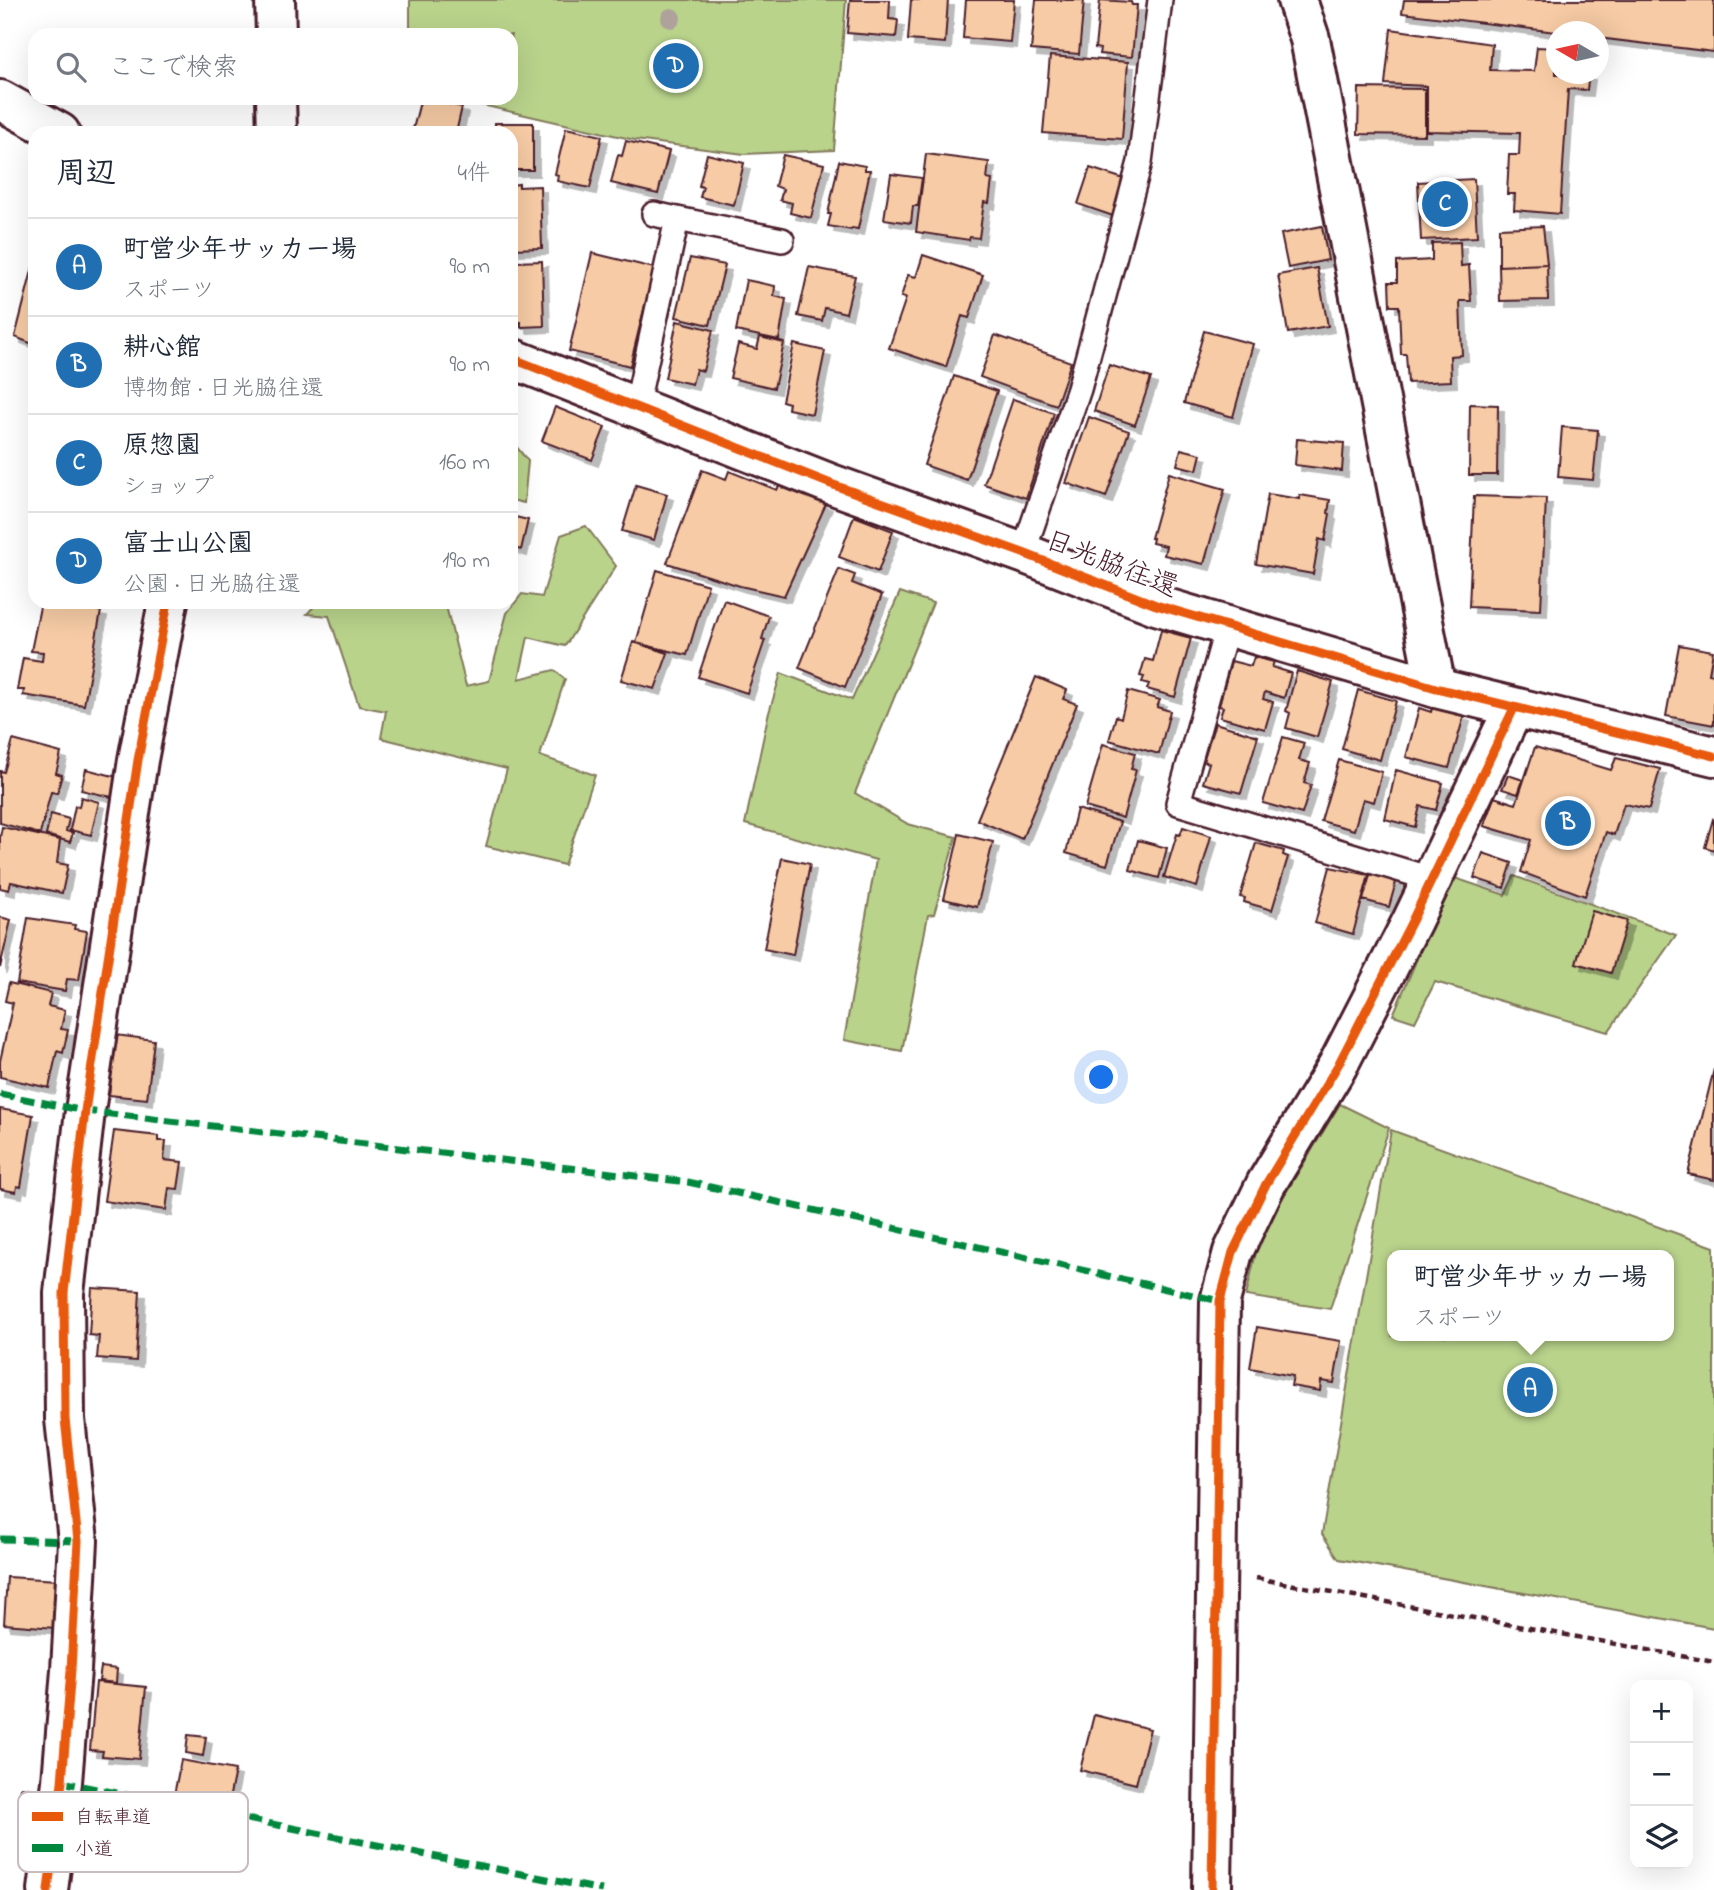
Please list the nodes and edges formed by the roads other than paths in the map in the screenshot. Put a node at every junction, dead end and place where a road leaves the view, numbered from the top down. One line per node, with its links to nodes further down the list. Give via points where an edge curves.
1 (275, 0): 4 (street)
2 (1160, 0): 14 (lane, via 1140,162 1079,389)
3 (1297, 0): 17 (street, via 1310,39)
4 (276, 28)
5 (0, 100): 7 (street)
6 (276, 105): 8 (street)
7 (48, 126)
8 (277, 126)
9 (654, 214): 10 (lane)
10 (677, 219): 11 (lane); 13 (lane)
11 (782, 240)
12 (518, 361): 13 (street, 日光脇往還)
13 (636, 408): 14 (street, 日光脇往還)
14 (1023, 553): 16 (street, 日光脇往還, via 1156,605)
15 (167, 609): 21 (street, via 138,760 87,1097 64,1293 65,1419 78,1541)
16 (1227, 627): 17 (street, 日光脇往還); 20 (lane, via 1178,803)
17 (1436, 688): 18 (street, 日光脇往還)
18 (1514, 708): 19 (street, 日光脇往還); 20 (street)
19 (1714, 756)
20 (1431, 879): 24 (street, via 1338,1065 1266,1184 1233,1252 1220,1301)
21 (61, 1792)
22 (50, 1872): 23 (street)
23 (48, 1890)
24 (1212, 1890)

